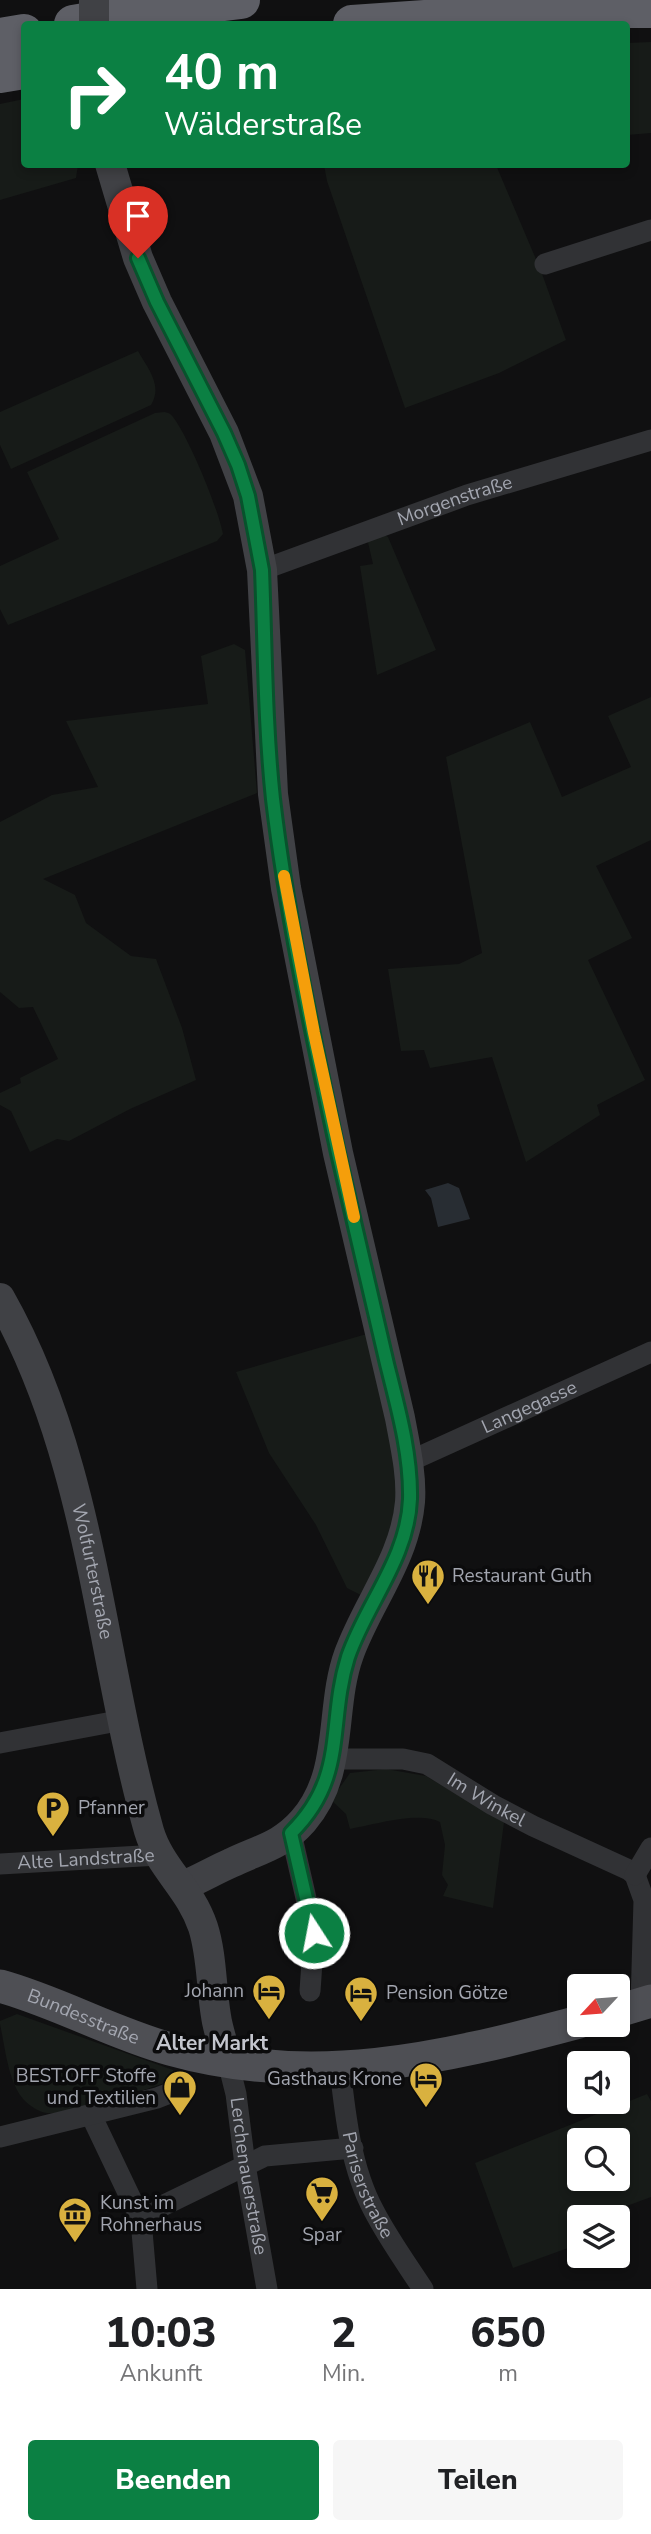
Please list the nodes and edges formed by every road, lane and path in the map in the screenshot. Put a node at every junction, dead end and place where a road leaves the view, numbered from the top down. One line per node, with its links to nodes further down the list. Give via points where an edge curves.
1 (94, 0): 5 (main road, bridge)
2 (241, 0): 4 (highway)
3 (651, 9): 6 (highway, via 569,9)
4 (90, 21)
5 (94, 21)
6 (395, 21)
7 (21, 34): 8 (highway)
8 (0, 37)
9 (21, 70): 10 (highway)
10 (0, 74)
11 (111, 168): 15 (main road, via 152,291 238,465)
12 (651, 230): 13 (street)
13 (545, 264)
14 (651, 440): 15 (street, Morgenstraße, via 467,495)
15 (262, 570): 18 (main road, via 273,794 286,888 338,1153)
16 (0, 1298): 19 (main road, Wolfurterstraße, via 43,1393 67,1464 83,1519)
17 (651, 1352): 18 (street, Langegasse)
18 (408, 1462): 21 (main road, via 410,1502 402,1540 349,1654)
19 (123, 1720): 20 (street); 24 (main road, Wolfurterstraße)
20 (0, 1743)
21 (332, 1759): 22 (main road, via 314,1807); 26 (street, Im Winkel, via 403,1759 428,1764 493,1805)
22 (291, 1833): 27 (main road, via 267,1850); 29 (street, via 314,1933)
23 (651, 1848): 26 (street)
24 (159, 1855): 25 (street, Alte Landstraße); 27 (main road, Alte Landstraße)
25 (0, 1864)
26 (635, 1875): 30 (street, via 644,1900)
27 (183, 1886): 32 (main road, Alte Landstraße, via 204,1928 216,2017)
28 (0, 1986): 32 (main road, Bundesstraße, via 128,2035)
29 (310, 1991)
30 (637, 2005)
31 (567, 2025): 33 (main road, Bundesstraße, via 428,2057)
32 (228, 2062): 33 (main road, Bundesstraße, via 261,2068); 38 (street, Lerchenauerstraße)
33 (340, 2068): 37 (street, Pariserstraße)
34 (180, 2088): 35 (street)
35 (91, 2115): 36 (street); 39 (street)
36 (0, 2137)
37 (353, 2148): 38 (street, via 265,2156); 42 (street, Pariserstraße, via 372,2208)
38 (244, 2165): 39 (street); 41 (street, Lerchenauerstraße)
39 (141, 2220): 40 (street)
40 (147, 2289)
41 (267, 2289)
42 (423, 2289)

